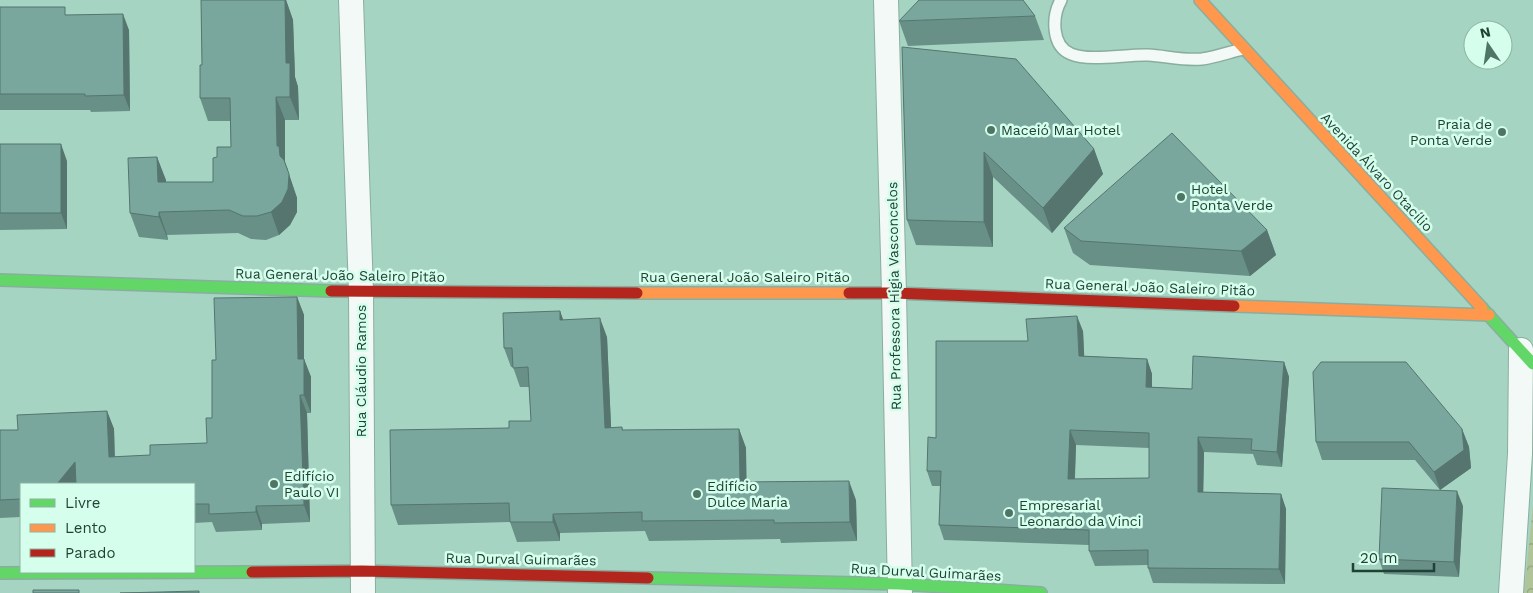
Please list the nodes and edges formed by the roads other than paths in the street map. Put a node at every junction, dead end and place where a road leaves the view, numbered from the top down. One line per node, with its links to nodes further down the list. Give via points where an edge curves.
1 (351, 0): 7 (street, Rua Cláudio Ramos)
2 (886, 0): 8 (street, Rua Professora Higia Vasconcelos)
3 (1061, 0): 5 (lane, via 1054,18 1055,30 1061,47 1070,54 1082,57 1147,55 1192,60)
4 (1200, 0): 5 (street, Avenida Álvaro Otacílio)
5 (1245, 49): 9 (street, Avenida Álvaro Otacílio)
6 (0, 280): 7 (street, Rua General João Saleiro Pitão)
7 (361, 292): 8 (street, Rua General João Saleiro Pitão); 13 (street, Rua Cláudio Ramos)
8 (894, 293): 9 (street, Rua General João Saleiro Pitão); 14 (street, Rua Professora Higia Vasconcelos)
9 (1490, 315): 10 (street, Avenida Álvaro Otacílio)
10 (1527, 357): 11 (street)
11 (1526, 448): 16 (street)
12 (0, 574): 13 (street, Rua Durval Guimarães)
13 (362, 582): 14 (street, Rua Durval Guimarães)
14 (900, 588): 15 (street, Rua Durval Guimarães)
15 (1041, 593)
16 (1511, 593)

